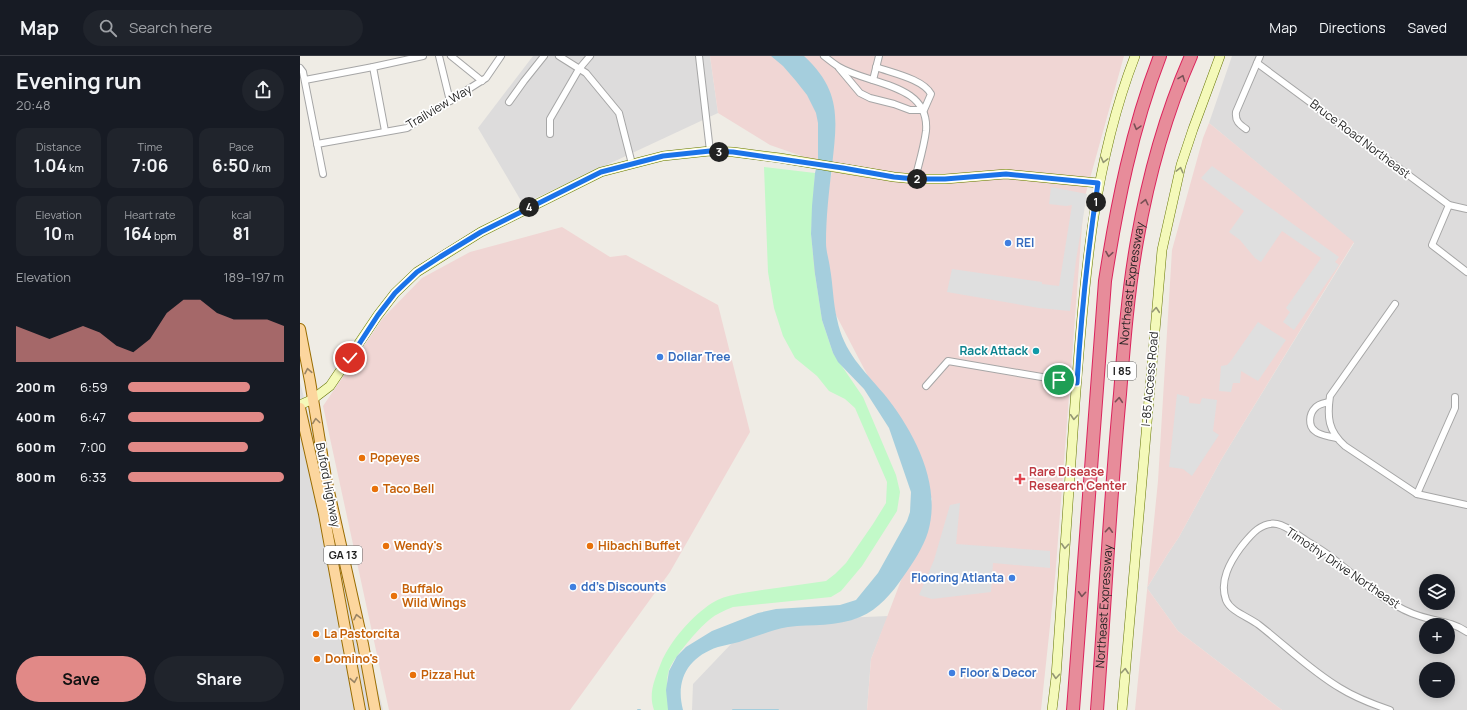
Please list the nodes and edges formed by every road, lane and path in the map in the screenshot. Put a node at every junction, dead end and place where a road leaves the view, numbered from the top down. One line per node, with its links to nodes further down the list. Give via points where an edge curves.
1 (423, 56): 17 (street)
2 (439, 56): 25 (street)
3 (451, 56): 24 (street)
4 (501, 56): 24 (street, Trailview Way)
5 (544, 56): 26 (street)
6 (559, 56): 21 (street)
7 (590, 56): 21 (street)
8 (699, 56): 32 (street)
9 (824, 56): 20 (street)
10 (878, 56): 18 (street)
11 (1135, 56): 36 (main road, one-way to 36, via 1116,112)
12 (1160, 56): 56 (highway, Northeast Expressway / I 85, one-way to 56, via 1123,179 1105,281)
13 (1191, 56): 57 (highway, Northeast Expressway / I 85, one-way to 13, via 1111,493 1127,315 1137,243 1150,180 1166,124)
14 (1220, 56): 58 (main road, I-85 Access Road, one-way to 14, via 1162,250 1181,165)
15 (1260, 56): 16 (street)
16 (1257, 63): 28 (street, via 1236,112 1238,122); 37 (street, Bruce Road Northeast)
17 (373, 67): 22 (street); 29 (street)
18 (876, 67): 23 (street); 27 (street, via 928,87 931,94)
19 (300, 68): 22 (street)
20 (839, 68): 23 (street); 27 (street, via 860,93 870,98 910,110)
21 (579, 69): 30 (street, via 550,119); 33 (street, via 586,73 619,113)
22 (304, 80): 31 (street)
23 (872, 80): 27 (street, via 898,89 916,100)
24 (482, 81): 25 (street, Trailview Way)
25 (450, 101): 29 (street, Trailview Way, via 407,128)
26 (510, 102)
27 (924, 110): 35 (street, via 926,130)
28 (1246, 129)
29 (385, 131): 31 (street, Trailview Way)
30 (550, 134)
31 (317, 144): 34 (street)
32 (710, 151): 33 (main road, via 677,154); 35 (main road, via 780,158)
33 (632, 164): 45 (main road, via 601,172 577,183 481,232 417,272 395,293 378,315 330,386)
34 (323, 174)
35 (915, 179): 36 (main road, via 1006,174)
36 (1098, 183): 42 (main road, via 1080,329)
37 (1449, 205): 38 (street, Bruce Road Northeast); 39 (street, via 1432,245)
38 (1467, 209)
39 (1467, 272)
40 (1396, 304): 46 (street, via 1330,396)
41 (300, 329): 45 (main road, Buford Highway / GA 13, one-way to 41)
42 (1077, 383): 43 (street, via 948,361); 55 (main road, one-way to 55)
43 (926, 386)
44 (1454, 398): 50 (street, via 1455,408)
45 (313, 399): 47 (main road); 54 (main road, Buford Highway / GA 13, one-way to 45, via 363,644 326,480)
46 (1329, 402): 49 (street, via 1328,414); 49 (street, via 1314,408 1310,425 1315,431)
47 (300, 407): 48 (main road, Buford Highway / GA 13)
48 (302, 426): 53 (main road, Buford Highway / GA 13, one-way to 53, via 324,514)
49 (1336, 438): 50 (street)
50 (1417, 494): 51 (street)
51 (1467, 505)
52 (1467, 632): 59 (street, Timothy Drive Northeast, via 1462,628 1396,606 1368,588 1326,553 1278,524 1267,524 1253,532 1234,557 1225,575 1223,589 1227,602 1339,688 1368,703)
53 (360, 710)
54 (375, 710)
55 (1052, 710)
56 (1073, 710)
57 (1097, 710)
58 (1122, 710)
59 (1390, 710)

